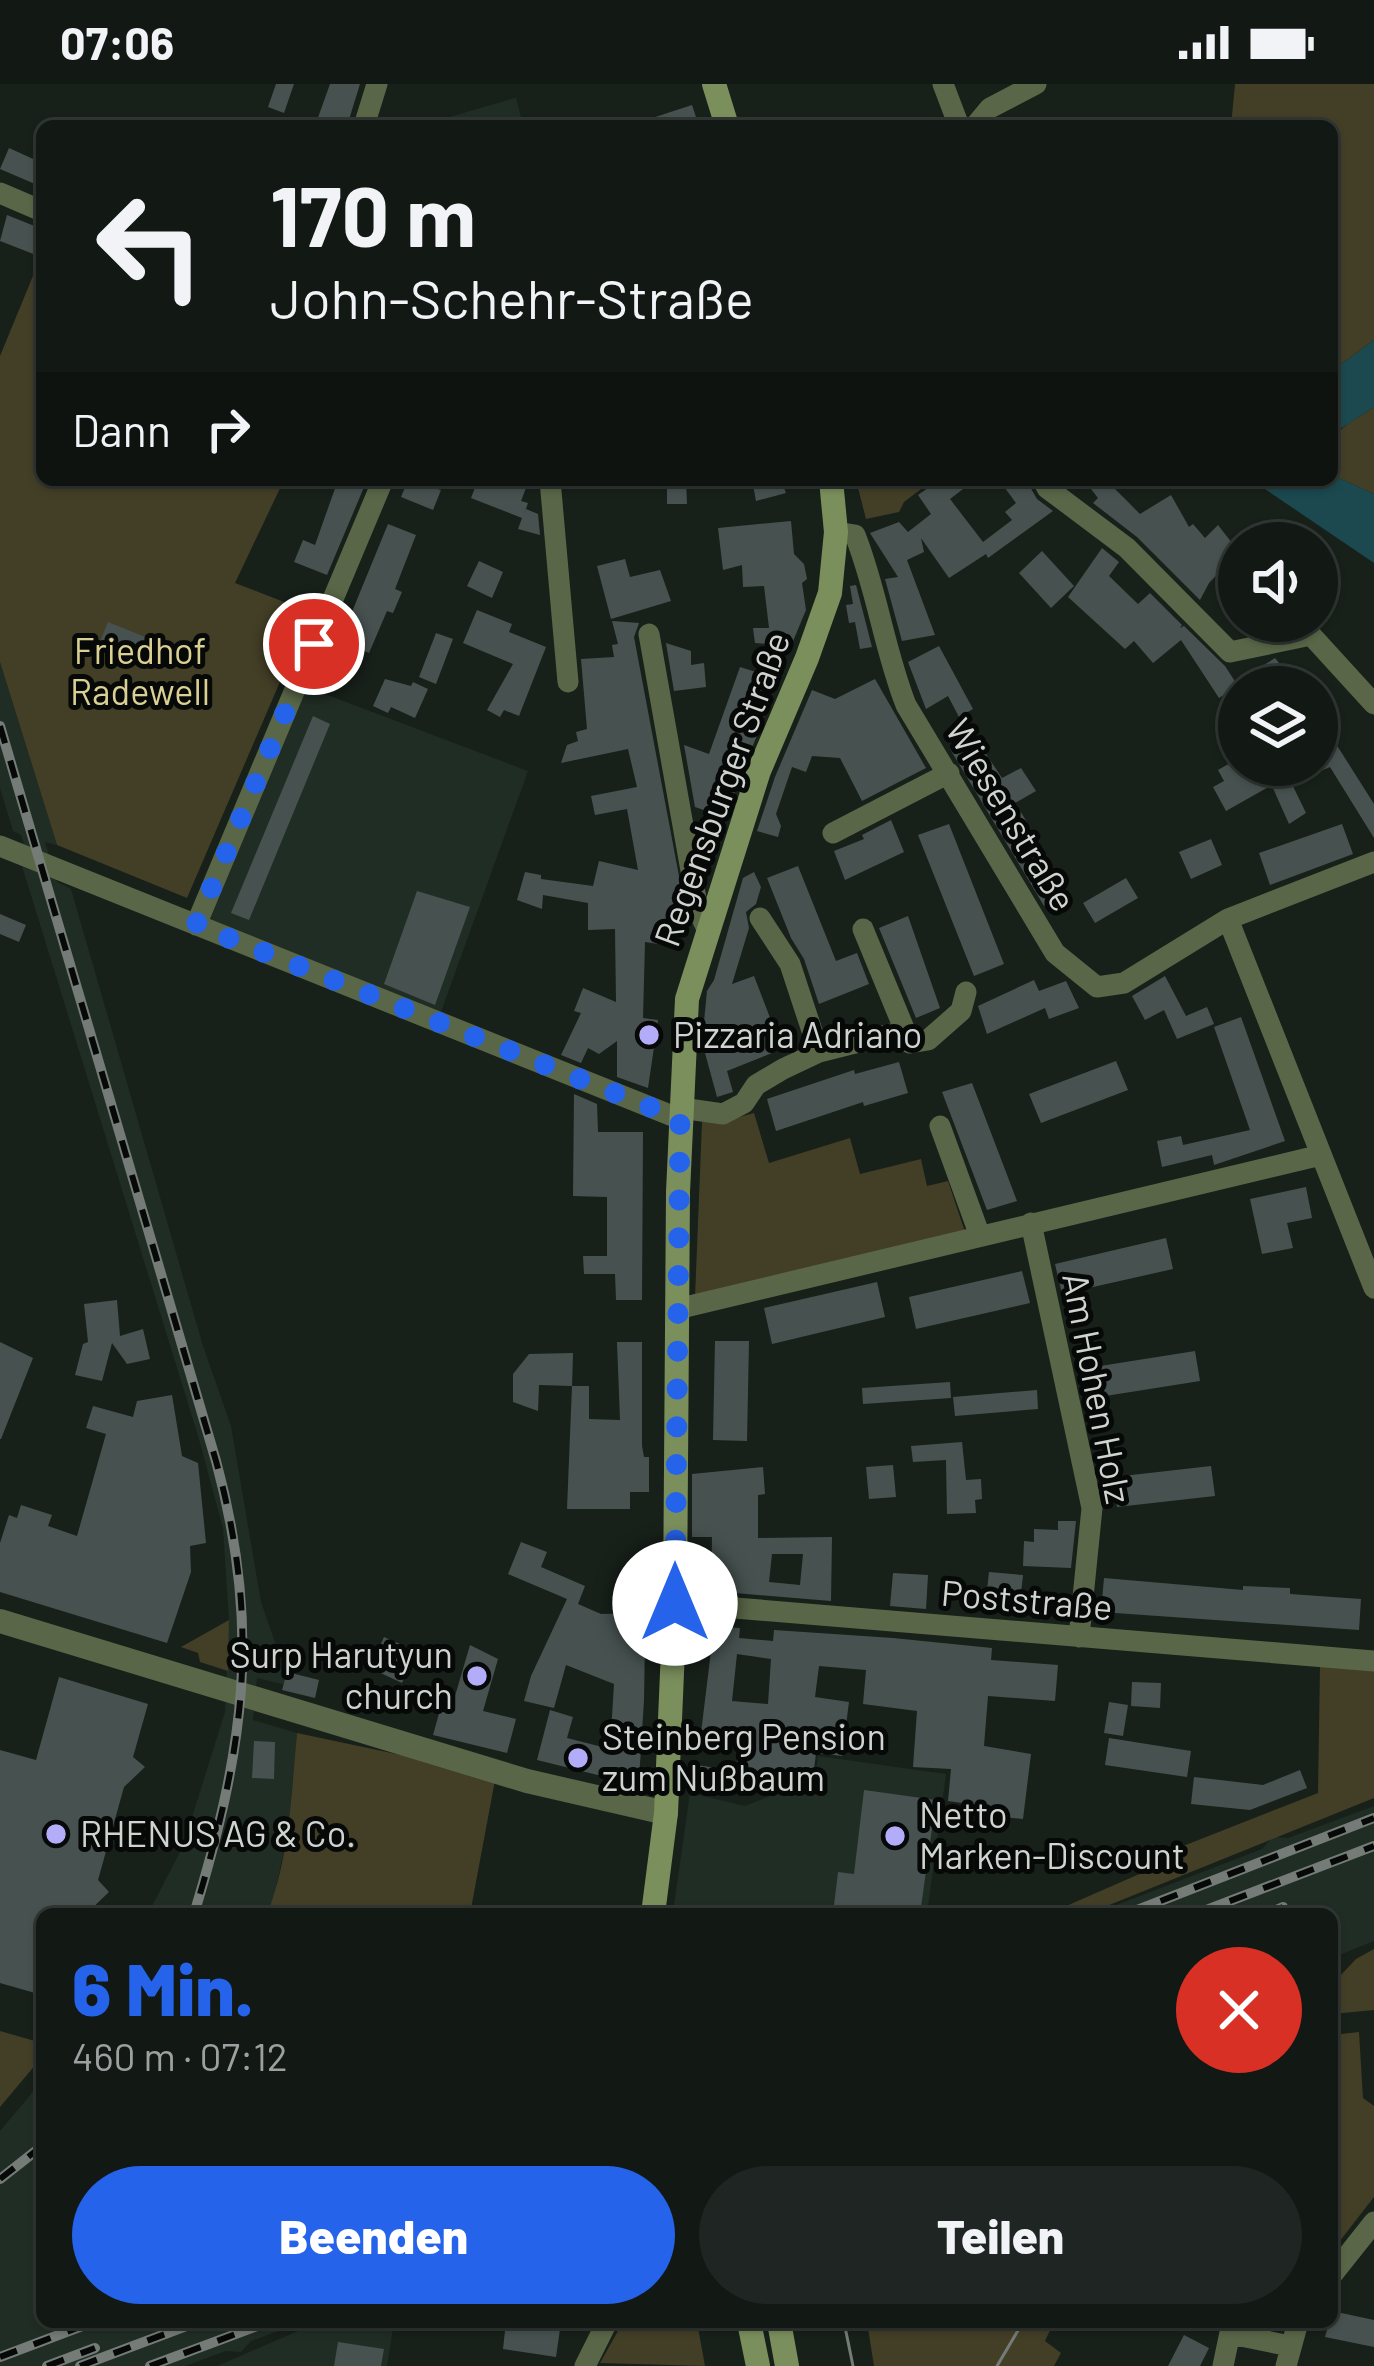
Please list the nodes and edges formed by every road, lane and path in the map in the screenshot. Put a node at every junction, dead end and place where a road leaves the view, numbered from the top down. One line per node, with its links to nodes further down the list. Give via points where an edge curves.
1 (377, 84): 5 (street)
2 (714, 84): 6 (main road)
3 (943, 84): 7 (street)
4 (1036, 84): 8 (street)
5 (366, 120)
6 (726, 120)
7 (957, 120)
8 (980, 120)
9 (0, 194): 10 (street)
10 (36, 209)
11 (379, 486): 25 (street)
12 (551, 486): 17 (street)
13 (832, 486): 15 (main road, Regensburger Straße)
14 (1046, 486): 18 (street, via 1126,548 1230,652 1311,634)
15 (836, 532): 19 (street, Wiesenstraße, via 855,535 906,704); 26 (main road, Regensburger Straße, via 830,593)
16 (649, 634): 26 (street)
17 (568, 682)
18 (1374, 704)
19 (949, 772): 20 (street); 24 (street, Wiesenstraße, via 1054,953 1097,987 1124,982)
20 (833, 833)
21 (0, 845): 25 (street)
22 (1374, 862): 24 (street)
23 (760, 918): 30 (street, via 790,964)
24 (1228, 919): 33 (street)
25 (196, 925): 31 (street)
26 (707, 929): 31 (main road, Regensburger Straße, via 687,999)
27 (863, 929): 29 (street)
28 (966, 992): 29 (street, via 961,1011 928,1040)
29 (910, 1043): 30 (street, via 891,1034)
30 (820, 1052): 31 (street, via 756,1085 723,1114)
31 (681, 1114): 37 (main road, Regensburger Straße)
32 (940, 1126): 35 (street)
33 (1321, 1155): 34 (street); 36 (street)
34 (1031, 1223): 35 (street); 40 (street, Am Hohen Holz, via 1092,1508)
35 (980, 1236): 37 (street)
36 (1374, 1288)
37 (676, 1309): 38 (main road, Regensburger Straße)
38 (675, 1603): 40 (street, Poststraße); 42 (main road, Regensburger Straße)
39 (0, 1621): 42 (street, via 506,1775)
40 (1078, 1637): 41 (street, Poststraße)
41 (1374, 1661)
42 (666, 1813): 43 (main road, Regensburger Straße)
43 (654, 1908)
44 (1374, 2222): 45 (street)
45 (1338, 2267)
46 (604, 2328): 51 (street)
47 (750, 2328): 52 (main road)
48 (780, 2328): 53 (main road)
49 (1231, 2328): 50 (street); 54 (street)
50 (1288, 2356)
51 (585, 2366)
52 (758, 2366)
53 (788, 2366)
54 (1223, 2366)

